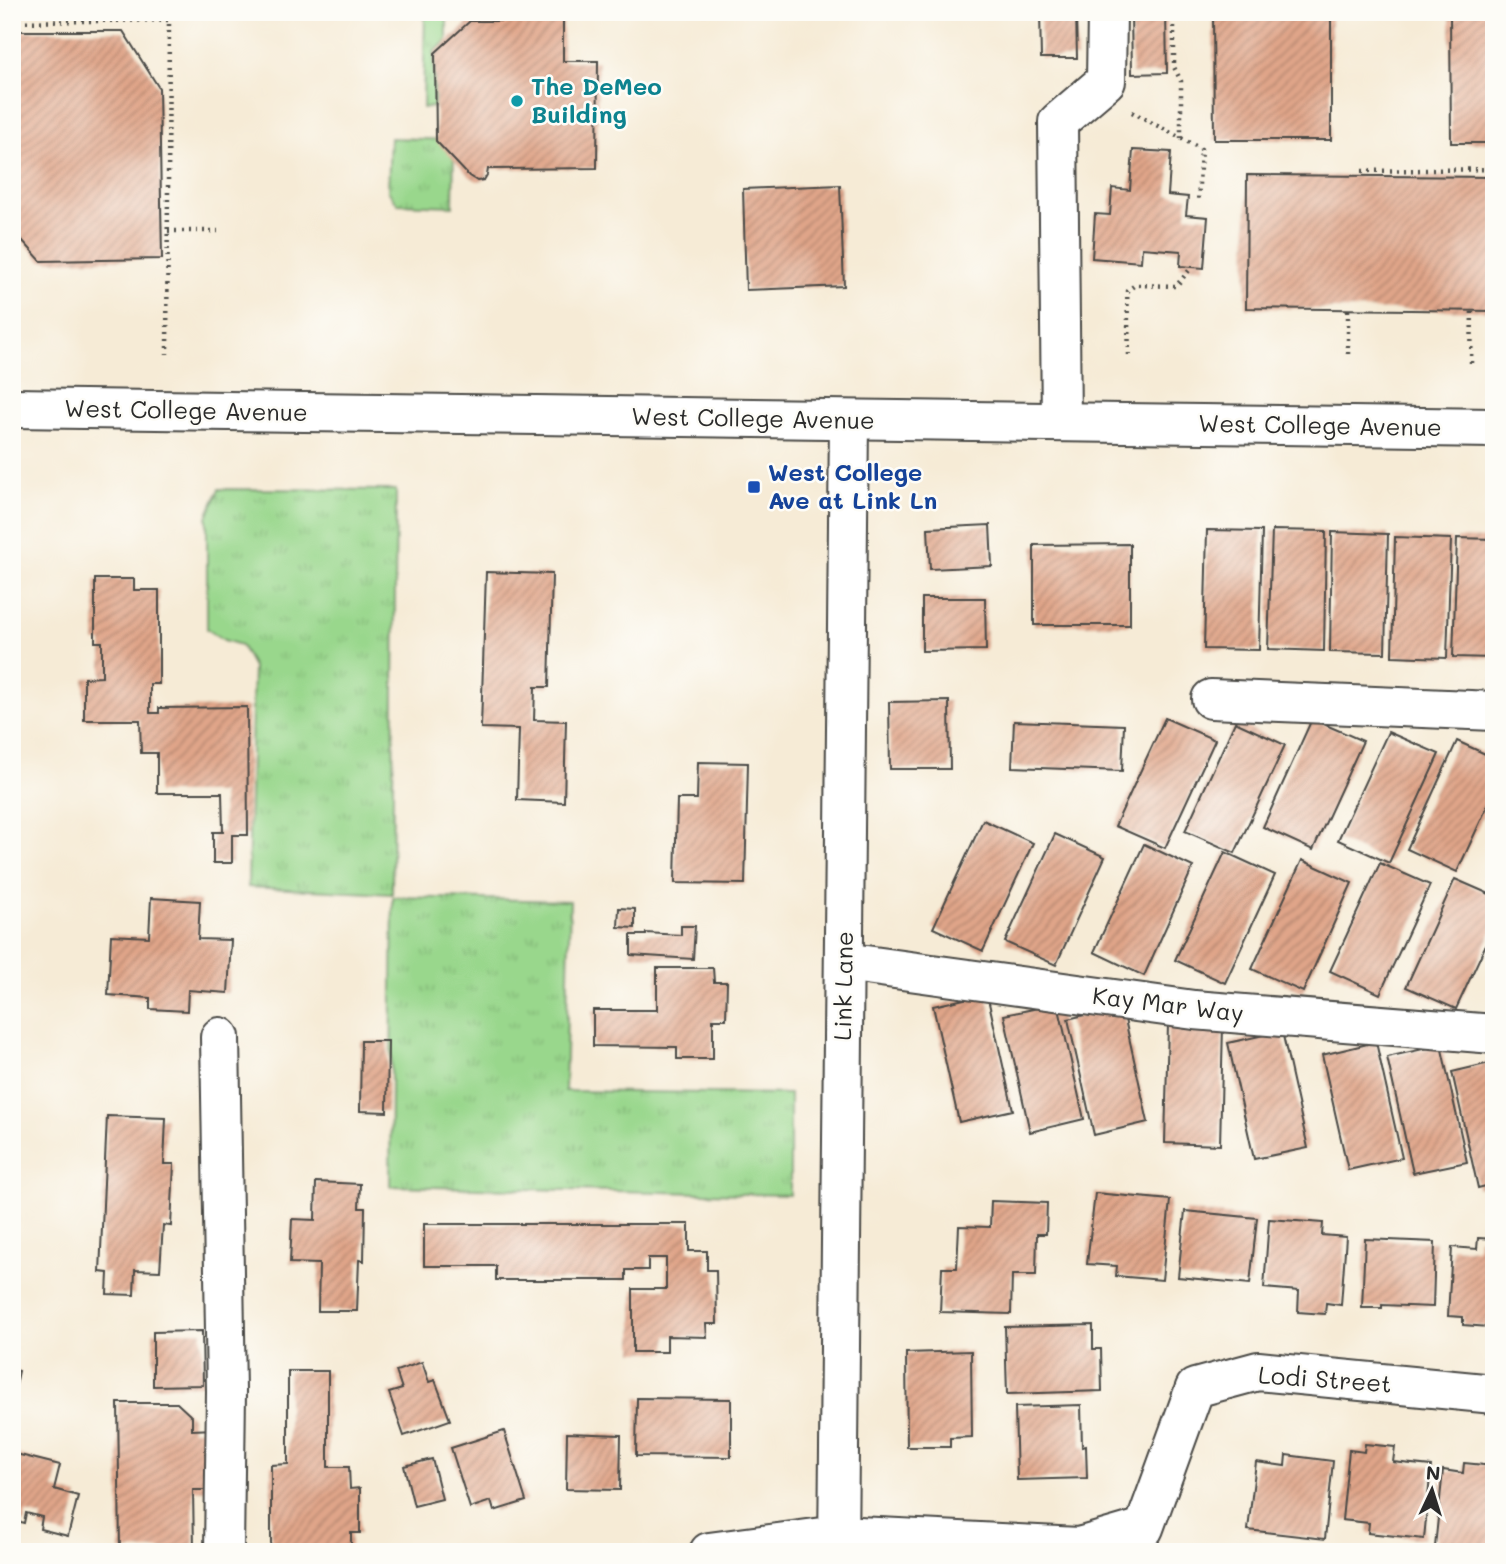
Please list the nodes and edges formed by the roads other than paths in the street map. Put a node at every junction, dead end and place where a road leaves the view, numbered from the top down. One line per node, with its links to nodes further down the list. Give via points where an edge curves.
1 (1107, 12): 4 (street, via 1106,81 1058,122)
2 (12, 408): 3 (street, West College Avenue)
3 (849, 421): 4 (street, West College Avenue); 8 (street, Link Lane)
4 (1061, 422): 5 (street, West College Avenue)
5 (1494, 428)
6 (1211, 699): 7 (street)
7 (1494, 711)
8 (844, 962): 9 (street, Kay Mar Way, via 1194,1010); 12 (street, Link Lane)
9 (1494, 1034)
10 (220, 1037): 13 (street)
11 (1494, 1394): 12 (street, Lodi Street, via 1258,1371 1195,1388 1144,1528 1079,1547)
12 (838, 1544): 14 (street)
13 (224, 1552)
14 (709, 1552)

